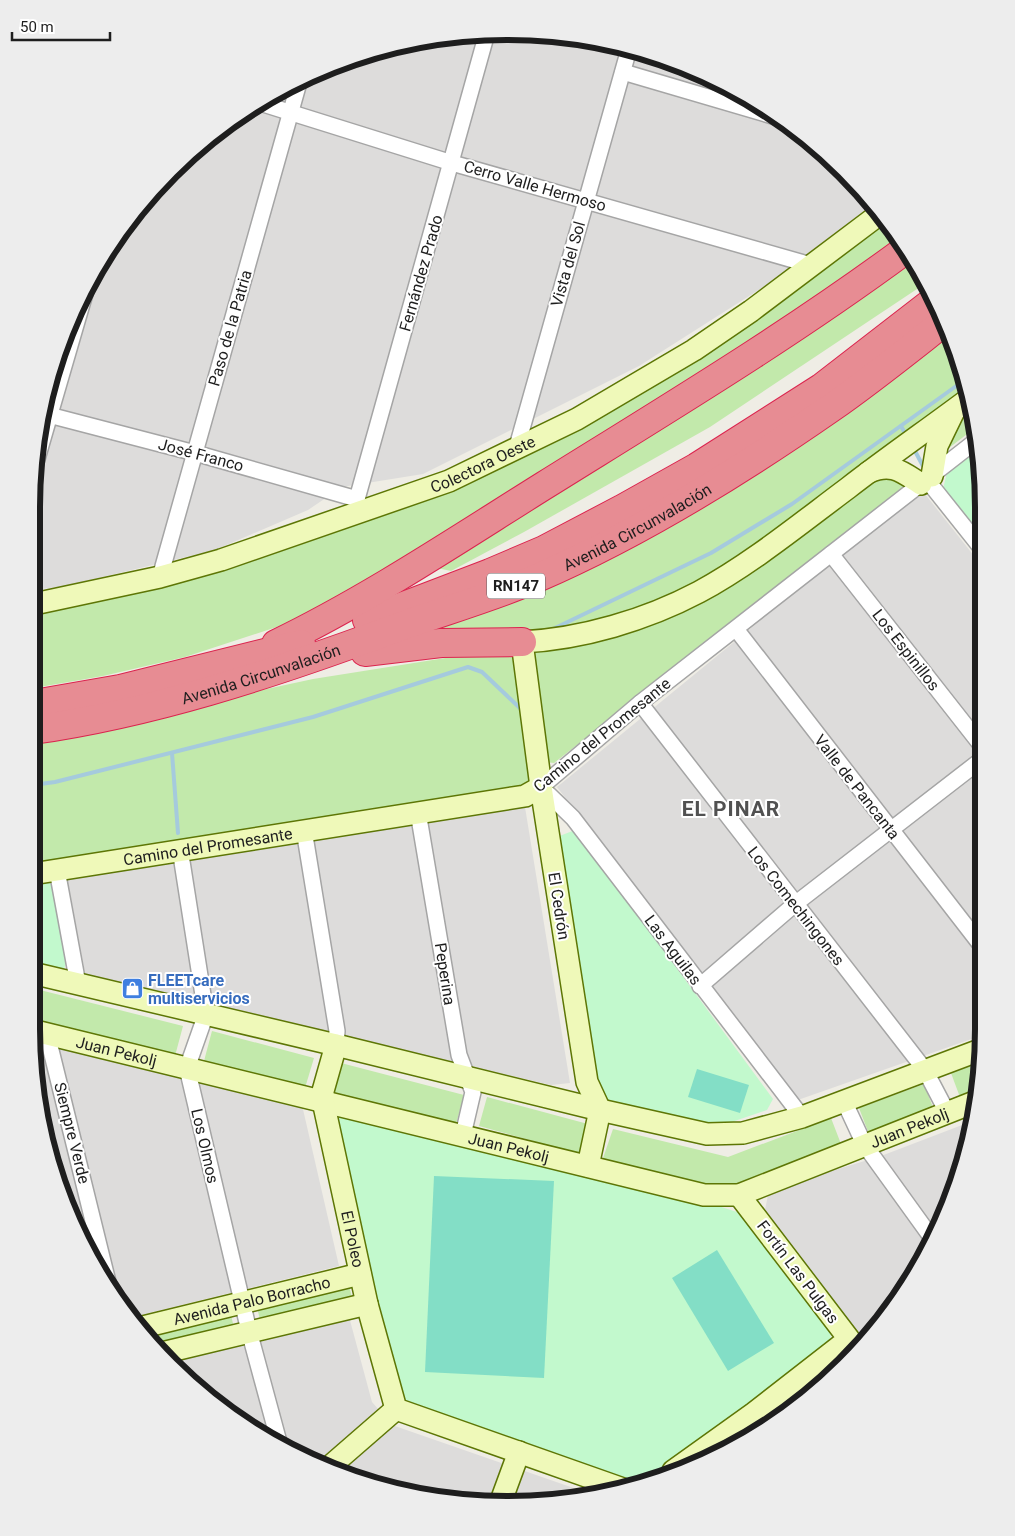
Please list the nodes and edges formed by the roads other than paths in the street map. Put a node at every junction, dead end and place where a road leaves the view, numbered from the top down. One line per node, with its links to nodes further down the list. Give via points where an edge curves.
1 (485, 41): 8 (street, Fernández Prado)
2 (627, 56): 3 (street, Vista del Sol)
3 (623, 72): 6 (street); 9 (street, Vista del Sol)
4 (297, 90): 7 (street, Paso de la Patria)
5 (269, 106): 7 (street, Cerro Valle Hermoso)
6 (753, 110)
7 (290, 112): 8 (street, Cerro Valle Hermoso); 21 (street, Paso de la Patria)
8 (452, 162): 9 (street, Cerro Valle Hermoso); 24 (street, Fernández Prado)
9 (586, 201): 12 (street, Cerro Valle Hermoso); 20 (street, Vista del Sol)
10 (874, 218): 12 (street, Colectora Oeste)
11 (900, 254): 31 (highway, via 853,289 690,395)
12 (811, 264): 20 (street, Colectora Oeste, via 694,350 611,400)
13 (929, 305): 31 (highway, Avenida Circunvalación / RN147, via 821,388 697,467 622,509 544,550 490,573)
14 (938, 327): 31 (highway, Avenida Circunvalación / RN147, via 833,407 768,450 702,492 603,546 496,595)
15 (66, 354): 16 (street)
16 (60, 375)
17 (963, 403): 22 (street); 23 (street, via 938,446)
18 (49, 416): 21 (street, José Franco)
19 (971, 445): 23 (street, Camino del Promesante)
20 (516, 450): 24 (street, Colectora Oeste, via 449,481)
21 (195, 453): 24 (street, José Franco); 27 (street, Paso de la Patria)
22 (869, 472): 23 (street, via 888,467); 30 (street, via 780,539 699,591 652,613 610,627 544,641)
23 (927, 480): 25 (street); 26 (street, Camino del Promesante)
24 (358, 506): 27 (street, Colectora Oeste, via 220,560)
25 (975, 540)
26 (831, 554): 29 (street, Camino del Promesante); 35 (street, Los Espinillos)
27 (160, 577): 28 (street, Colectora Oeste)
28 (40, 603)
29 (736, 629): 33 (street, Camino del Promesante); 40 (street, Valle de Pancanta)
30 (522, 642): 31 (highway, via 441,643); 37 (street, El Cedrón)
31 (246, 669): 32 (highway, Avenida Circunvalación / RN147); 34 (highway, Avenida Circunvalación / RN147, via 155,704)
32 (40, 703)
33 (640, 703): 37 (street, Camino del Promesante); 44 (street, Los Comechingones)
34 (40, 729)
35 (975, 737)
36 (975, 765): 40 (street)
37 (541, 787): 38 (street, Camino del Promesante, via 525,796); 48 (street, Las Aguilas, via 573,818); 59 (street, El Cedrón, via 587,1082)
38 (418, 812): 39 (street, Camino del Promesante); 55 (street, Peperina, via 459,1055)
39 (304, 830): 41 (street, Camino del Promesante); 51 (street, El Poleo, via 337,1031)
40 (890, 830): 44 (street); 45 (street, Valle de Pancanta)
41 (180, 849): 42 (street, Camino del Promesante); 49 (street)
42 (57, 870): 43 (street, Camino del Promesante); 47 (street)
43 (40, 873)
44 (795, 904): 48 (street); 54 (street, Los Comechingones)
45 (975, 938)
46 (40, 975): 47 (street)
47 (78, 984): 49 (street)
48 (700, 986): 61 (street, Las Aguilas)
49 (206, 1014): 51 (street); 53 (street)
50 (40, 1032): 53 (street, Juan Pekolj); 67 (street, Siempre Verde)
51 (336, 1045): 55 (street); 56 (street, El Poleo)
52 (974, 1052): 54 (street)
53 (187, 1068): 56 (street, Juan Pekolj); 69 (street, Los Olmos)
54 (925, 1070): 57 (street); 60 (street, Los Comechingones)
55 (469, 1077): 59 (street); 62 (street, Peperina, via 473,1092)
56 (323, 1101): 62 (street, Juan Pekolj); 68 (street, El Poleo)
57 (844, 1101): 61 (street); 63 (street)
58 (969, 1104): 60 (street, Juan Pekolj)
59 (600, 1110): 61 (street, via 707,1134 727,1135); 64 (street)
60 (947, 1112): 63 (street, Juan Pekolj)
61 (802, 1117)
62 (463, 1134): 64 (street, Juan Pekolj)
63 (864, 1144): 65 (street, Juan Pekolj); 66 (street)
64 (588, 1166): 65 (street, Juan Pekolj, via 704,1195)
65 (739, 1195): 73 (street, Fortín Las Pulgas)
66 (928, 1233)
67 (102, 1260)
68 (360, 1274): 69 (street, Avenida Palo Borracho); 70 (street, El Poleo)
69 (243, 1303): 71 (street, Avenida Palo Borracho); 72 (street, Los Olmos)
70 (367, 1304): 72 (street, Avenida Palo Borracho); 76 (street, El Poleo)
71 (147, 1326)
72 (249, 1331): 75 (street, Avenida Palo Borracho); 78 (street, Los Olmos)
73 (853, 1344)
74 (850, 1346): 77 (street)
75 (169, 1351)
76 (396, 1409): 80 (street); 81 (street)
77 (759, 1420): 79 (street)
78 (277, 1435)
79 (732, 1438)
80 (519, 1452): 82 (street); 83 (street)
81 (335, 1462)
82 (610, 1484)
83 (503, 1496)

